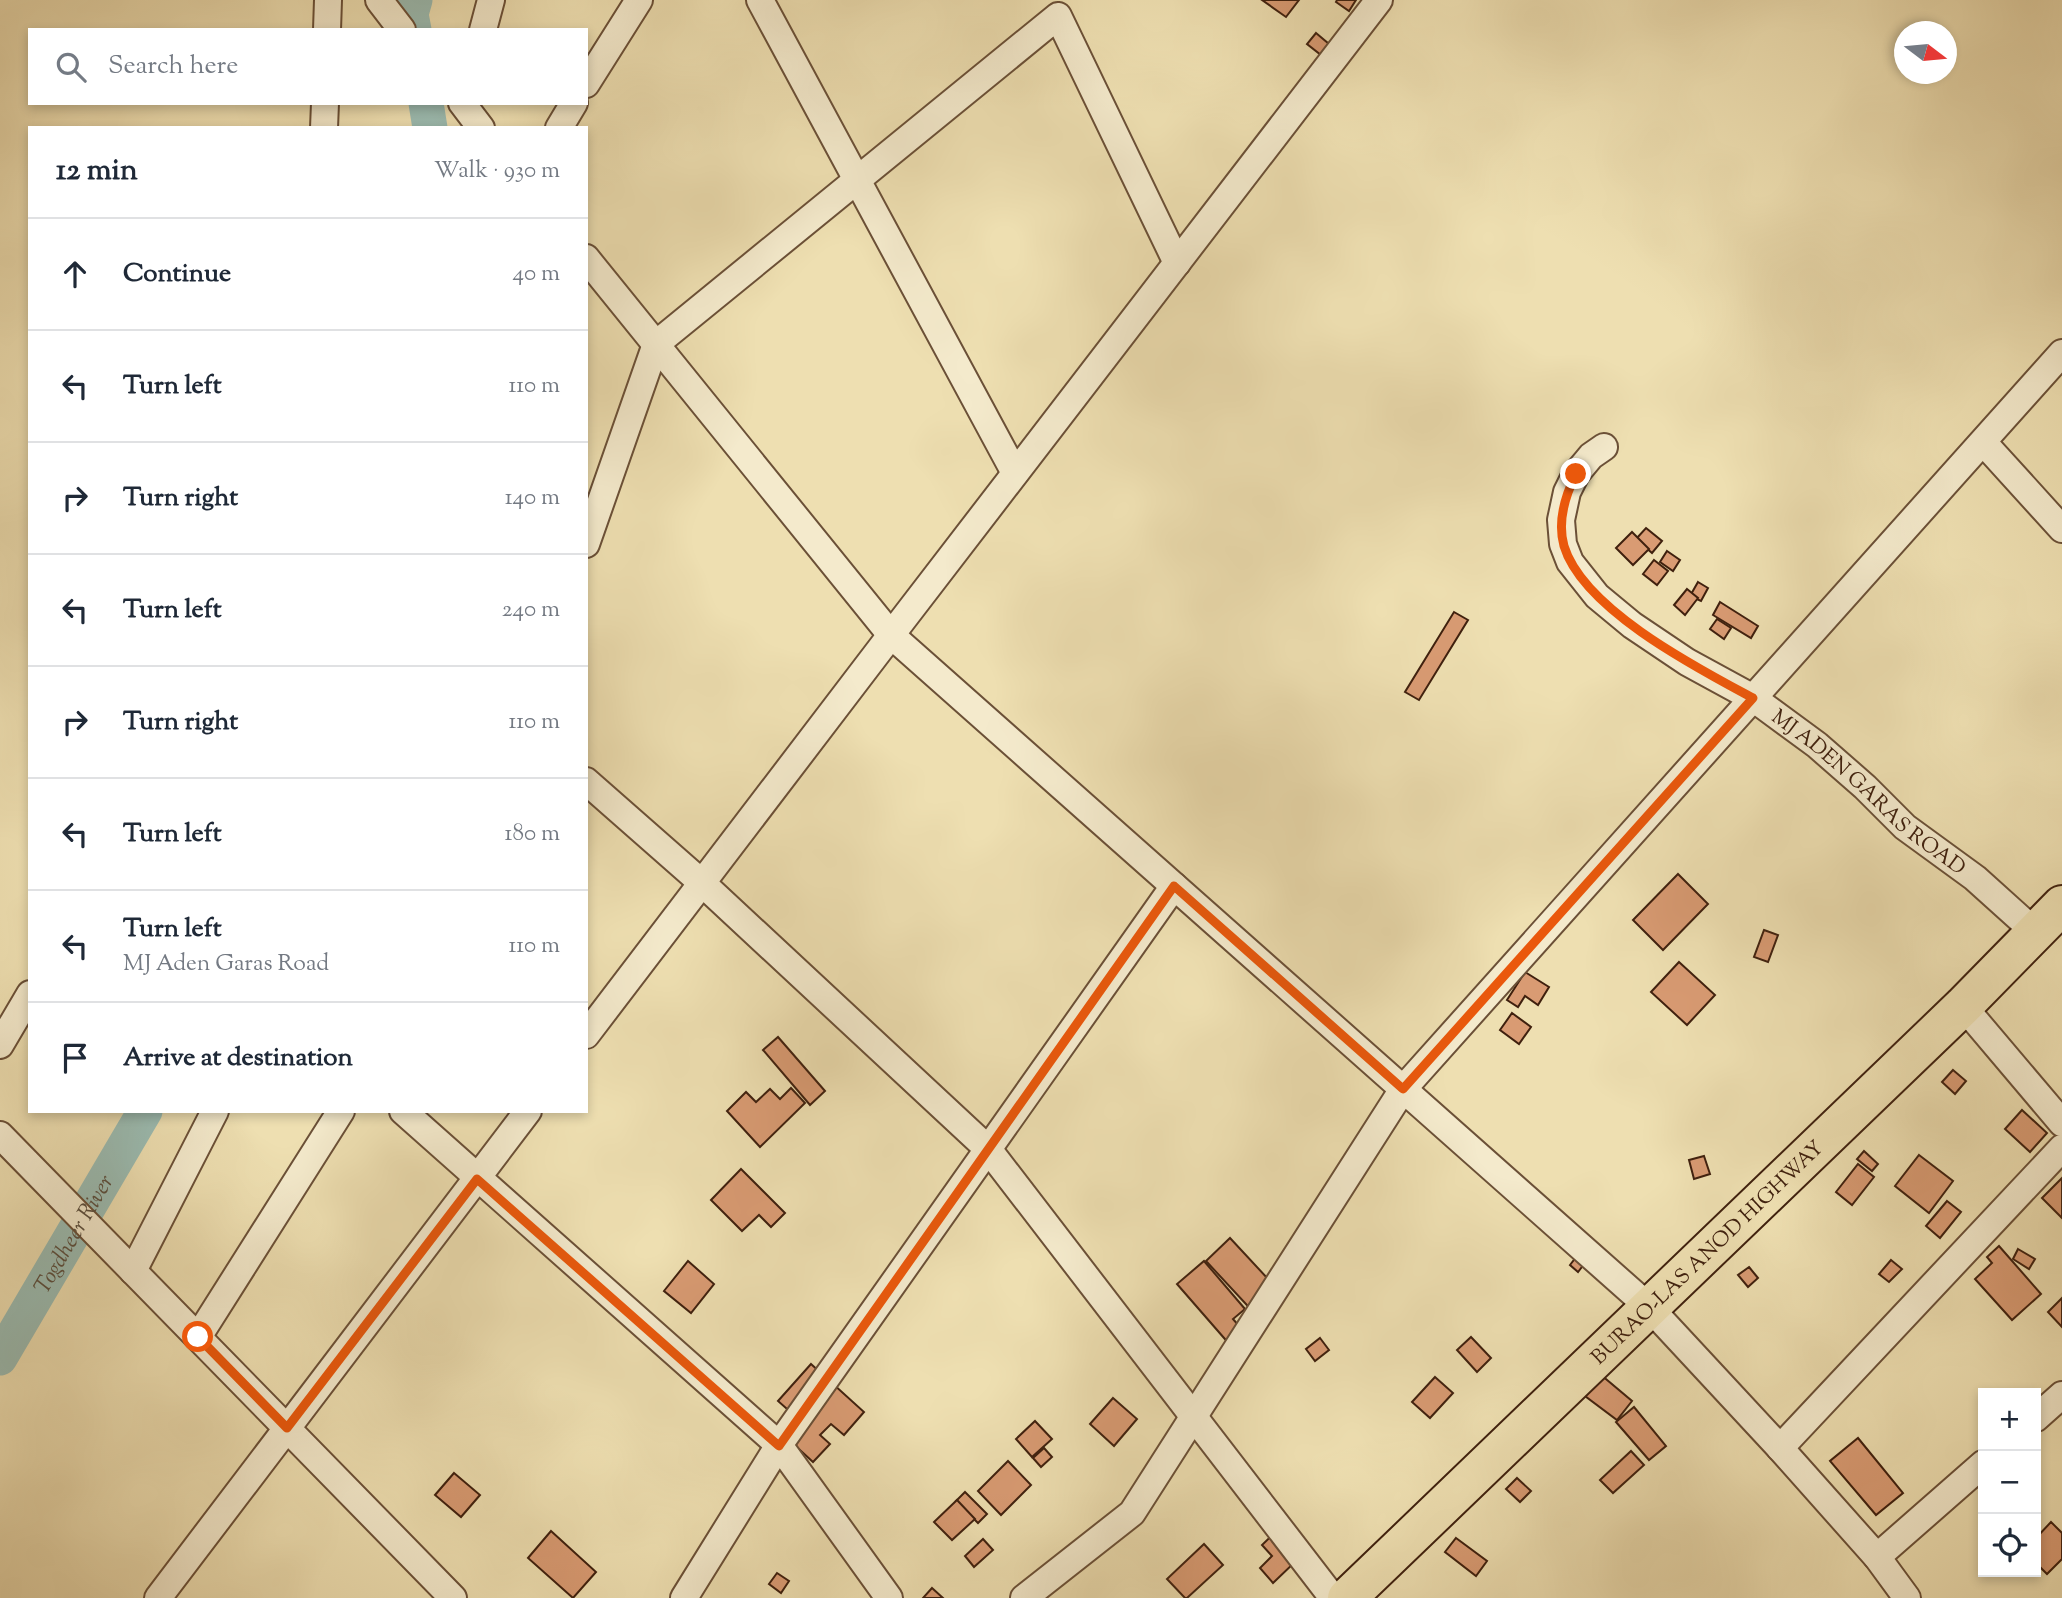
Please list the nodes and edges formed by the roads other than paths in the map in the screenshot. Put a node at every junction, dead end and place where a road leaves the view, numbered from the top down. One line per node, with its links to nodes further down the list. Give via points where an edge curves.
1 (328, 0): 7 (street)
2 (379, 0): 8 (street)
3 (491, 0): 9 (street)
4 (639, 0): 10 (street)
5 (760, 0): 17 (street)
6 (1379, 0): 19 (street)
7 (327, 28)
8 (400, 28)
9 (484, 28)
10 (588, 81)
11 (325, 105): 14 (street)
12 (464, 105): 15 (street)
13 (573, 105): 16 (street)
14 (324, 126)
15 (479, 126)
16 (560, 126)
17 (857, 180): 19 (street, via 1059,16); 20 (street); 24 (street)
18 (588, 260): 20 (street)
19 (1177, 263): 24 (street)
20 (656, 344): 26 (street); 27 (street)
21 (2062, 353): 22 (street)
22 (1983, 442): 25 (street); 28 (street)
23 (1604, 447): 28 (street, MJ ADEN GARAS ROAD, via 1576,474 1567,492 1561,520 1570,562 1597,596 1632,625)
24 (1015, 473): 27 (street)
25 (2062, 529)
26 (588, 538)
27 (891, 635): 30 (street); 31 (street)
28 (1753, 698): 33 (street, MJ ADEN GARAS ROAD, via 1817,745 1905,827 1975,878); 38 (street)
29 (588, 782): 30 (street)
30 (702, 883): 36 (street); 46 (street)
31 (1174, 886): 38 (street); 46 (street)
32 (2062, 905): 33 (highway, BURAO-LAS ANOD HIGHWAY)
33 (2035, 932): 35 (highway, BURAO-LAS ANOD HIGHWAY)
34 (28, 997): 37 (street)
35 (1963, 1006): 43 (street); 49 (highway, BURAO-LAS ANOD HIGHWAY)
36 (588, 1032)
37 (0, 1045)
38 (1403, 1089): 49 (street); 53 (street)
39 (214, 1113): 48 (street)
40 (340, 1113): 50 (street)
41 (405, 1113): 47 (street)
42 (526, 1113): 47 (street)
43 (2062, 1123)
44 (0, 1135): 48 (street)
45 (2062, 1147): 56 (street)
46 (988, 1149): 53 (street); 55 (street)
47 (477, 1179): 54 (street); 55 (street)
48 (133, 1270): 50 (street)
49 (1650, 1308): 56 (street); 65 (highway, BURAO-LAS ANOD HIGHWAY)
50 (198, 1337): 54 (street)
51 (2062, 1395): 52 (street)
52 (2041, 1414)
53 (1194, 1416): 63 (street, via 1132,1513); 64 (street)
54 (287, 1428): 59 (street); 60 (street)
55 (779, 1446): 61 (street); 62 (street)
56 (1780, 1448): 58 (street)
57 (1978, 1468): 58 (street)
58 (1877, 1558): 66 (street)
59 (158, 1598)
60 (453, 1598)
61 (684, 1598)
62 (889, 1598)
63 (1024, 1598)
64 (1333, 1598)
65 (1348, 1598)
66 (1907, 1598)

